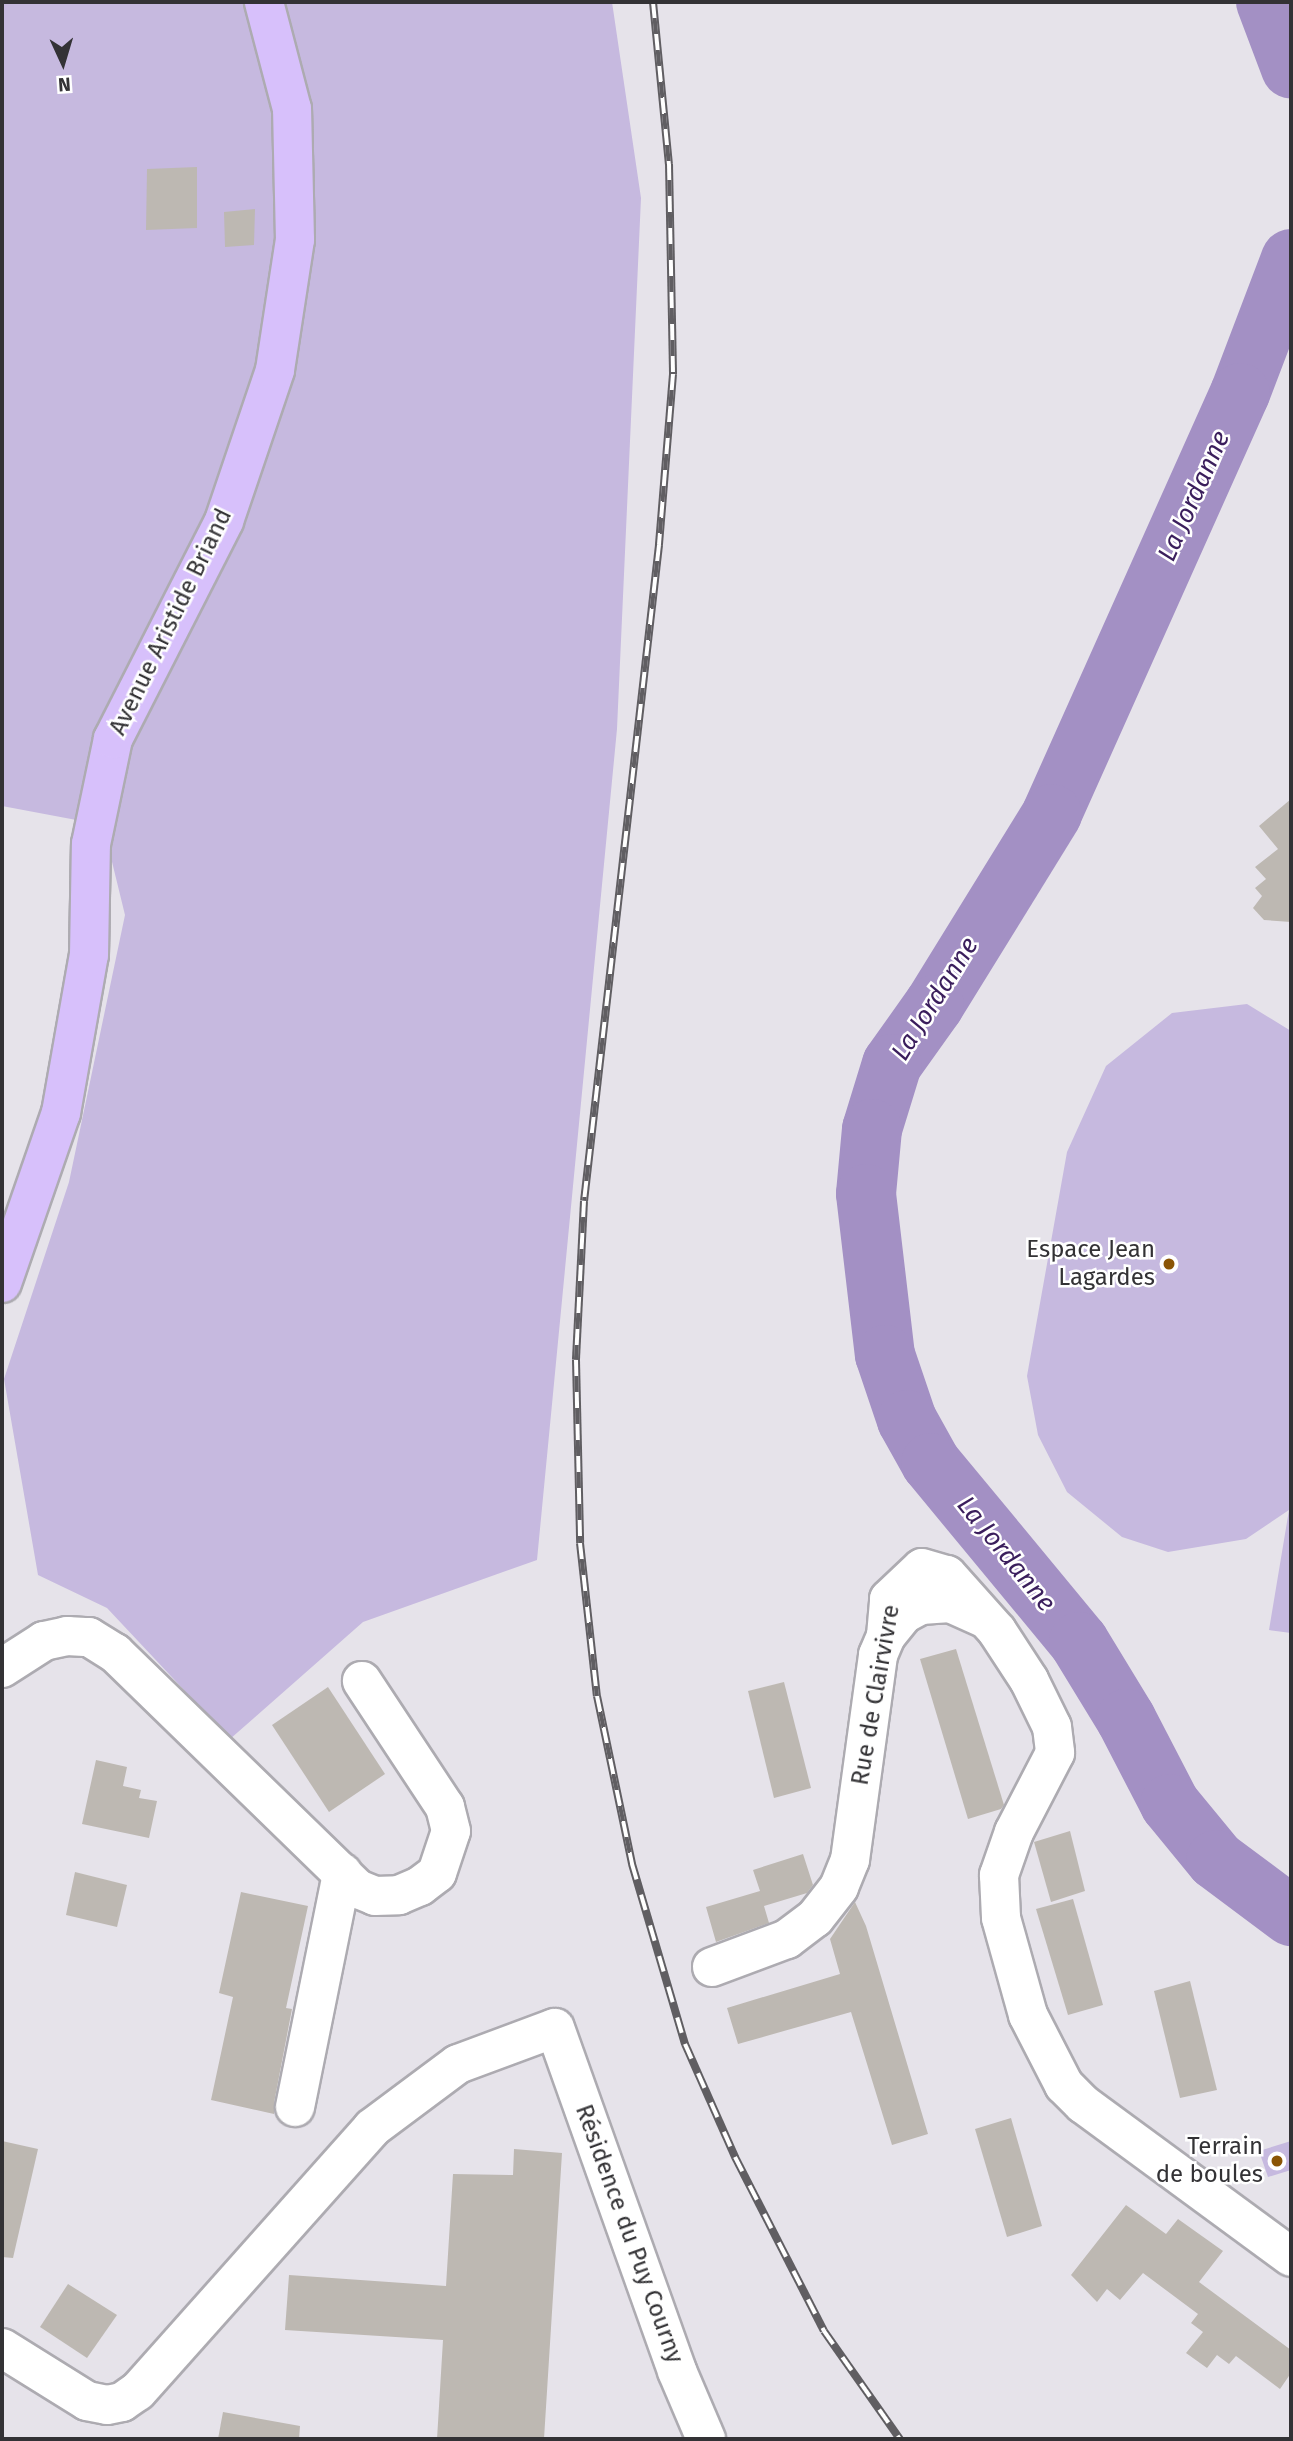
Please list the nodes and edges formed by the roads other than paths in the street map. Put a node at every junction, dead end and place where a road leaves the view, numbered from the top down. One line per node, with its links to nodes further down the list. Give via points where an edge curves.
1 (264, 2): 2 (main road, Avenue Aristide Briand, via 292,109 294,175 295,240 275,370 224,521 113,739 91,844 89,954 61,1113)
2 (2, 1283)
3 (2, 1668): 5 (street, via 44,1641 67,1636 89,1637 116,1653)
4 (362, 1681): 5 (street, via 446,1807 451,1831 437,1873 399,1895 375,1896 358,1889)
5 (342, 1872): 7 (street)
6 (712, 1967): 8 (street, Rue de Clairvivre, via 787,1939 815,1918 839,1887 850,1860 888,1599 922,1567 947,1575 997,1631 1052,1727 1055,1753 1014,1832 999,1875 1001,1918 1028,2015 1064,2085 1083,2104)
7 (295, 2107)
8 (1291, 2257)
9 (2, 2348): 10 (street, Résidence du Puy Courny, via 87,2401 122,2402 138,2391 372,2128 458,2064 555,2028 677,2371)
10 (706, 2439)

